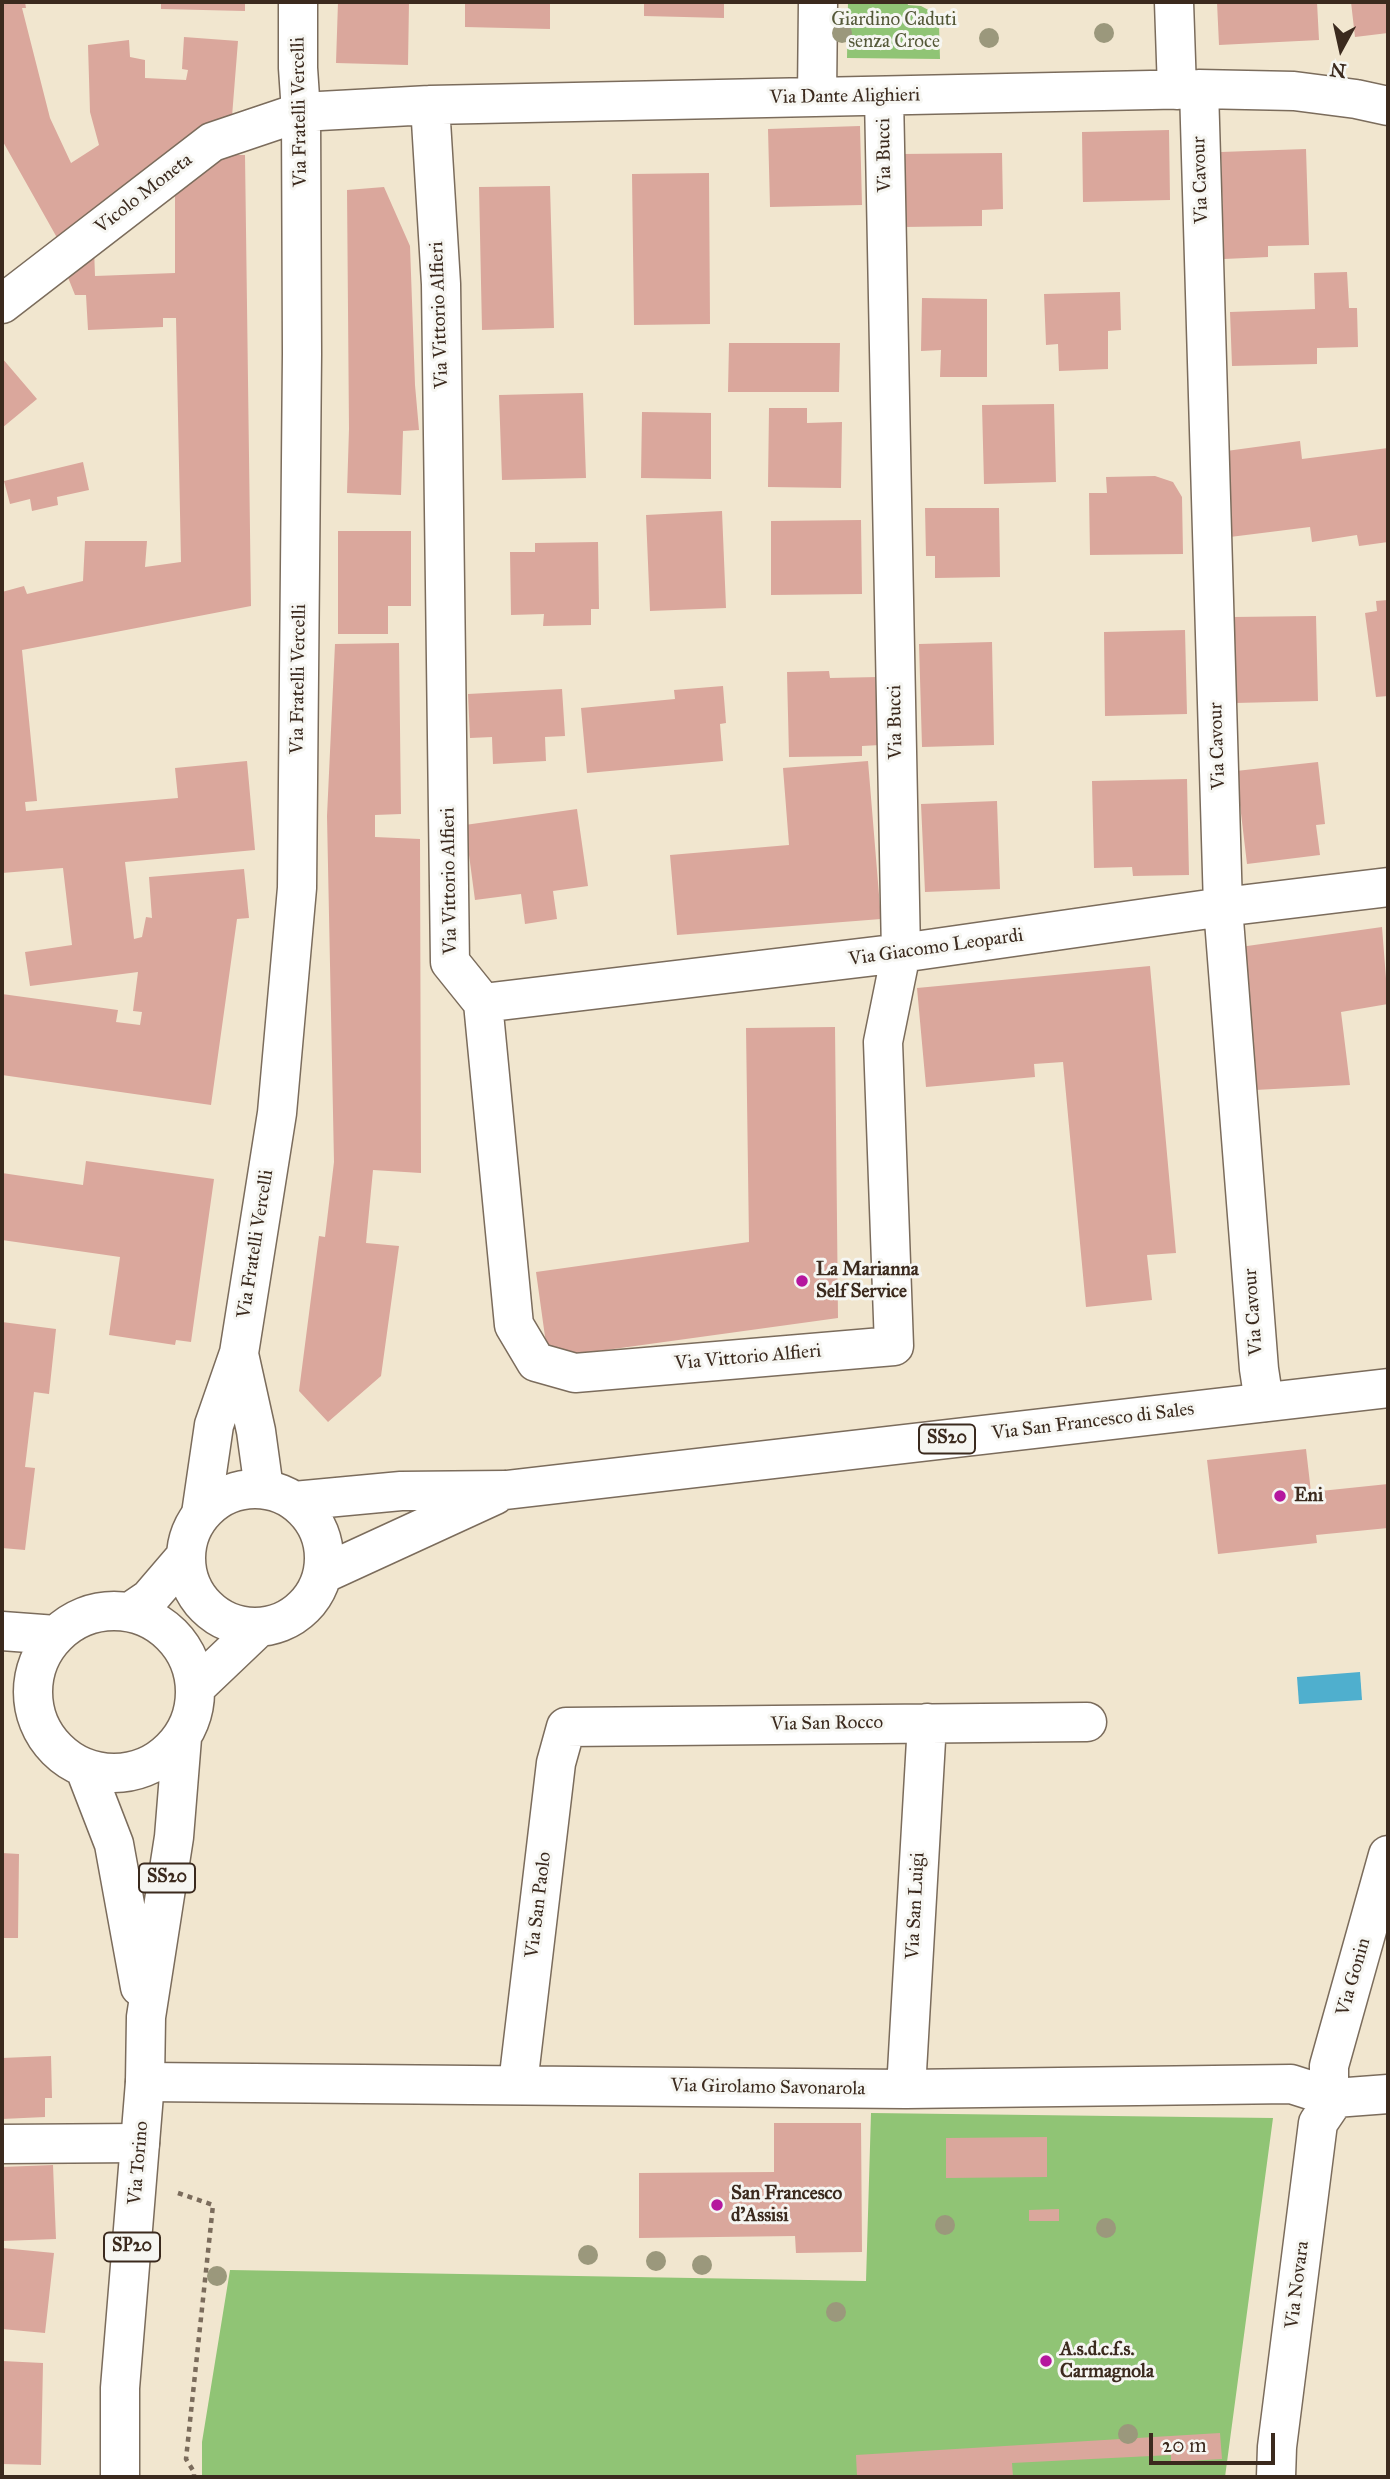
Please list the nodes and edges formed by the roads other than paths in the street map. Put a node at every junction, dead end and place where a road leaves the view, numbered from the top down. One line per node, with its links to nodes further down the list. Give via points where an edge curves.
1 (298, 2): 9 (street, Via Fratelli Vercelli)
2 (818, 2): 6 (street)
3 (1174, 2): 4 (street, Via Cavour)
4 (1188, 90): 5 (street, Via Dante Alighieri); 8 (street, Via Dante Alighieri, via 1294,91); 12 (street, Via Cavour)
5 (884, 96): 6 (street, Via Dante Alighieri); 13 (street, Via Bucci)
6 (817, 97): 7 (street, Via Dante Alighieri)
7 (430, 106): 9 (street, Via Dante Alighieri); 14 (street, Via Vittorio Alfieri, via 441,284 450,962)
8 (1388, 106)
9 (301, 112): 10 (street, Vicolo Moneta, via 212,142); 16 (street, Via Fratelli Vercelli, via 298,888 276,1113)
10 (2, 304)
11 (1388, 887): 12 (street, Via Giacomo Leopardi)
12 (1223, 907): 13 (street, Via Giacomo Leopardi); 18 (street, Via Cavour)
13 (901, 953): 14 (street, Via Giacomo Leopardi); 15 (street, Via Bucci, via 883,1042)
14 (483, 1003): 15 (street, Via Vittorio Alfieri, via 514,1325 536,1362 575,1373)
15 (894, 1346)
16 (239, 1353): 20 (street, Via Fratelli Vercelli, via 256,1431); 21 (street, Via Fratelli Vercelli, via 214,1425)
17 (1388, 1388): 18 (street, Via San Francesco di Sales / SS20)
18 (1264, 1402): 19 (street, Via San Francesco di Sales / SS20)
19 (506, 1490): 20 (street, Via San Francesco di Sales / SS20); 23 (street, Via San Francesco di Sales / SS20)
20 (279, 1495): 21 (street, via 241,1490 219,1499); 23 (street, via 309,1515 320,1533)
21 (201, 1514): 22 (street)
22 (185, 1557): 24 (street, via 149,1599); 25 (street, via 188,1579 215,1615 235,1625)
23 (323, 1574): 25 (street, via 300,1612 280,1624)
24 (130, 1612): 27 (street, via 102,1611 77,1620); 28 (street, via 155,1622 175,1639 189,1661)
25 (258, 1628): 28 (street)
26 (2, 1631): 27 (street)
27 (56, 1635): 29 (street)
28 (196, 1687): 33 (street, via 193,1714)
29 (18, 1703): 34 (street, via 62,1756)
30 (1087, 1722): 31 (street, Via San Rocco)
31 (927, 1723): 32 (street, Via San Rocco); 39 (street, Via San Luigi)
32 (566, 1727): 38 (street, Via San Paolo, via 556,1763)
33 (182, 1738): 34 (street, via 163,1758 139,1770 112,1774); 36 (street, Via Torino / SS20, via 174,1837)
34 (85, 1769): 36 (street, Via Torino, via 114,1844)
35 (1388, 1855): 41 (street, Via Gonin, via 1329,2066)
36 (146, 2017): 37 (street, Via Torino / SP20)
37 (145, 2082): 38 (street, Via Girolamo Savonarola); 43 (street, Via Torino / SP20)
38 (518, 2084): 39 (street, Via Girolamo Savonarola)
39 (906, 2089): 41 (street, Via Girolamo Savonarola, via 1290,2084)
40 (1388, 2094): 41 (street, Via Girolamo Savonarola)
41 (1335, 2098): 45 (street, Via Novara, via 1318,2123)
42 (2, 2144): 43 (street)
43 (139, 2156): 44 (street, Via Torino / SP20, via 120,2388)
44 (120, 2477)
45 (1276, 2477)

